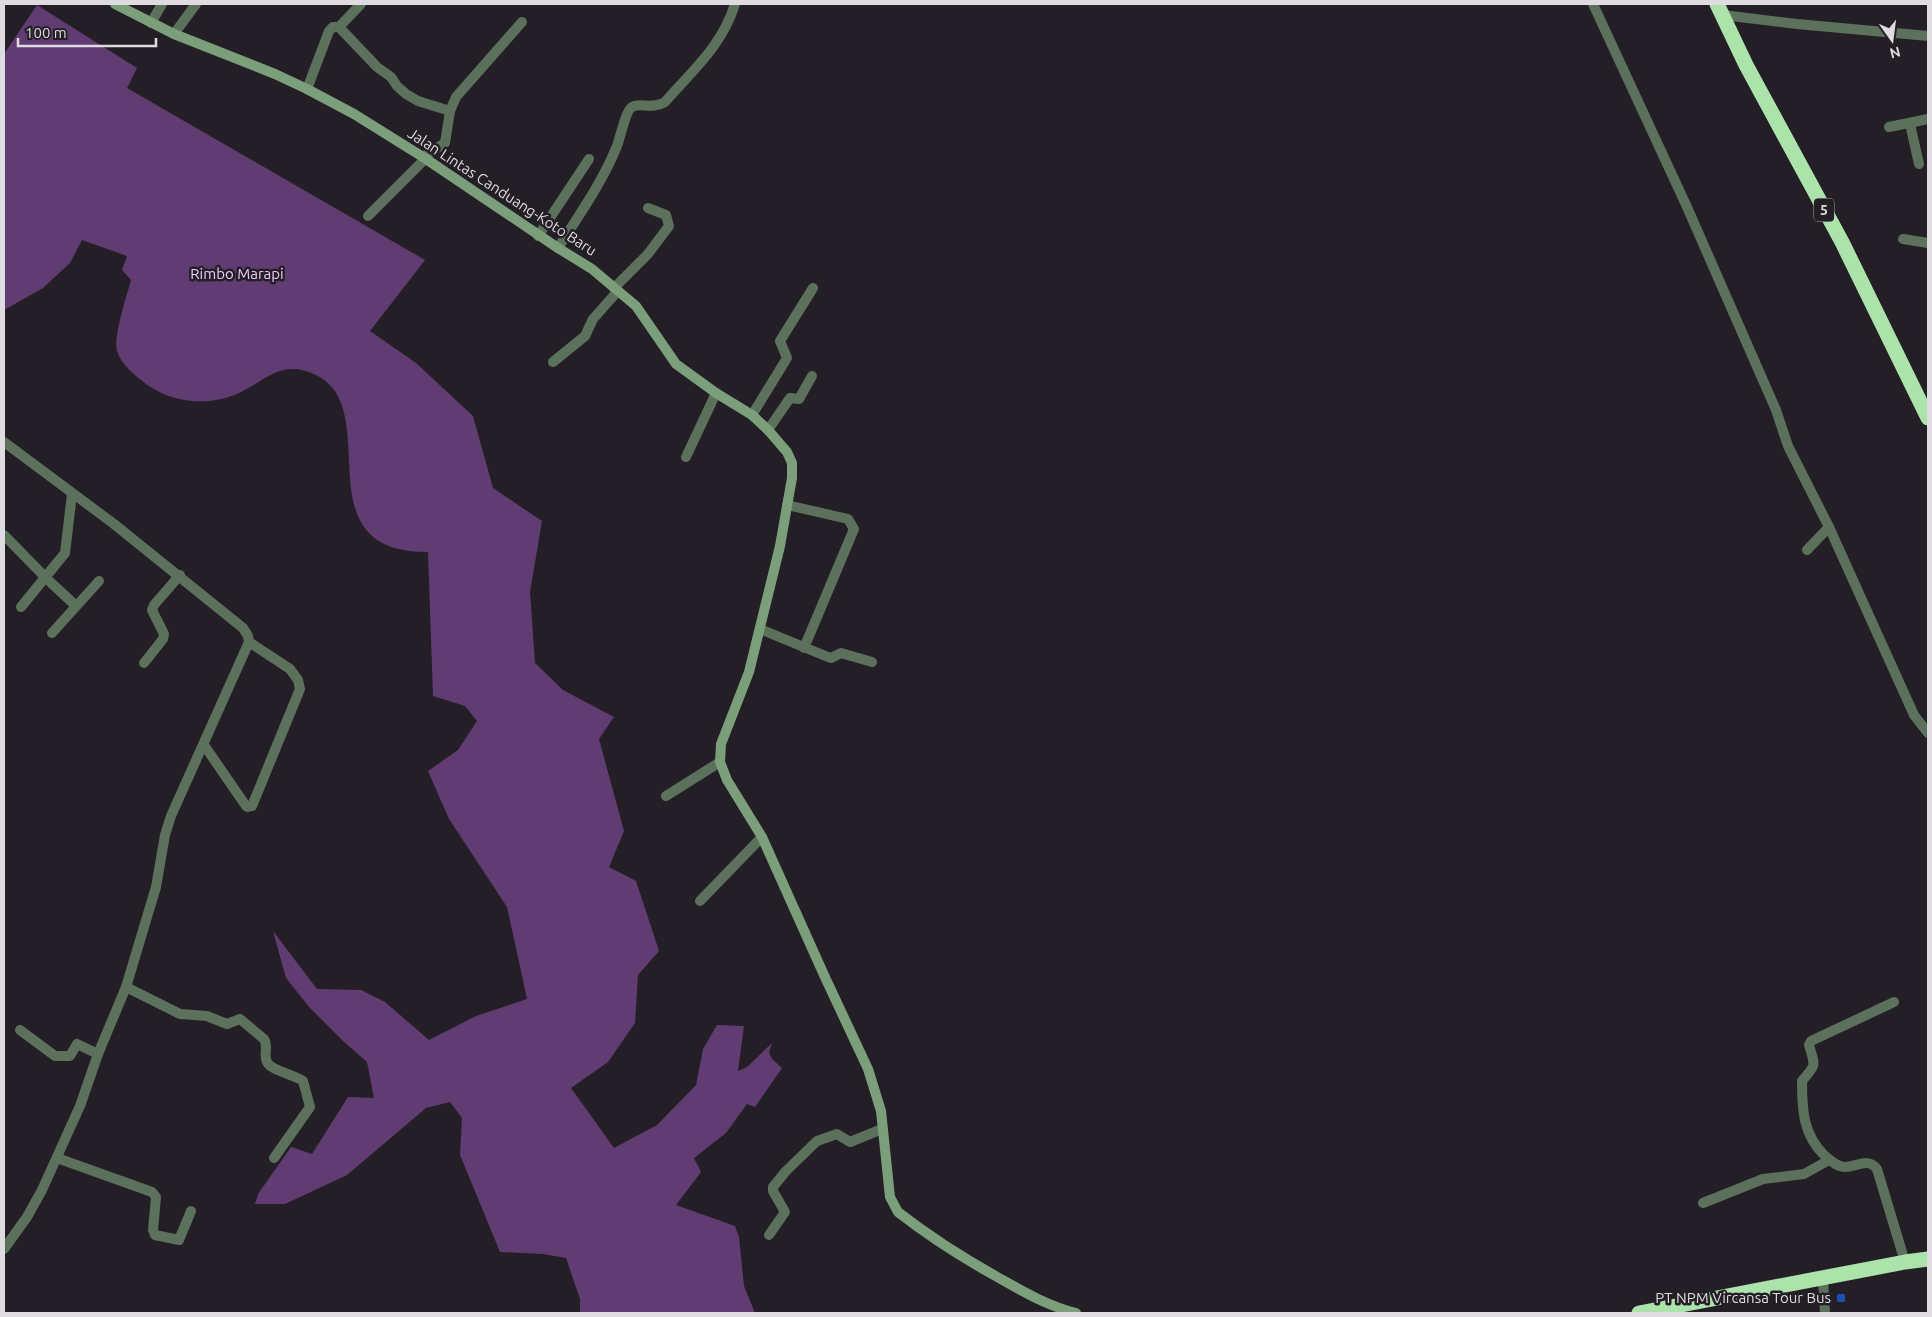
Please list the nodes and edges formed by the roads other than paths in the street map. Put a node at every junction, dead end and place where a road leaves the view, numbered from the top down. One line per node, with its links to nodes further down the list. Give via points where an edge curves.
1 (115, 4): 9 (main road, Jalan Lintas Canduang-Koto Baru)
2 (162, 4): 9 (street)
3 (196, 4): 11 (street)
4 (361, 4): 10 (street)
5 (735, 4): 26 (street, via 728,26 716,46 665,102 658,106 631,107 628,111 606,172)
6 (1593, 4): 39 (street, via 1687,207 1776,410 1788,446)
7 (1720, 10): 12 (street, via 1797,24); 33 (highway, 5, via 1746,65 1842,242)
8 (522, 22): 14 (street, via 456,98)
9 (151, 23): 11 (main road, Jalan Lintas Canduang-Koto Baru)
10 (339, 27): 13 (street, via 333,27 327,35); 14 (street, via 406,94)
11 (174, 34): 13 (main road, Jalan Lintas Canduang-Koto Baru)
12 (1928, 36)
13 (307, 89): 18 (main road, Jalan Lintas Canduang-Koto Baru)
14 (450, 110): 18 (street, via 445,143)
15 (1928, 119): 16 (street)
16 (1910, 124): 17 (street); 20 (street)
17 (1889, 128)
18 (424, 158): 22 (street); 23 (main road, Jalan Lintas Canduang-Koto Baru)
19 (589, 159): 23 (street)
20 (1919, 164)
21 (648, 208): 28 (street, via 666,215 669,226)
22 (368, 216)
23 (538, 236): 26 (main road, Jalan Lintas Canduang-Koto Baru)
24 (1903, 238): 25 (street)
25 (1928, 242)
26 (558, 248): 28 (main road, Jalan Lintas Canduang-Koto Baru, via 592,269)
27 (813, 288): 32 (street, via 780,341 787,358)
28 (616, 290): 29 (street, via 593,319 585,336); 31 (main road, Jalan Lintas Canduang-Koto Baru, via 636,306 676,364)
29 (553, 362)
30 (812, 376): 34 (street, via 799,399 790,398)
31 (716, 393): 32 (main road, Jalan Lintas Canduang-Koto Baru); 36 (street)
32 (752, 415): 34 (main road, Jalan Lintas Canduang-Koto Baru)
33 (1928, 418)
34 (768, 430): 38 (main road, Jalan Lintas Canduang-Koto Baru, via 790,458 792,470)
35 (4, 442): 37 (street)
36 (686, 457)
37 (72, 494): 42 (street); 43 (street, via 65,553)
38 (787, 505): 47 (main road, Jalan Lintas Canduang-Koto Baru); 50 (street, via 848,519 854,529)
39 (1829, 527): 41 (street); 53 (street, via 1914,715)
40 (4, 535): 43 (street)
41 (1807, 550)
42 (180, 576): 49 (street, via 243,628); 52 (street, via 154,605 153,614 164,634)
43 (46, 578): 45 (street); 46 (street)
44 (99, 581): 45 (street)
45 (76, 606): 48 (street)
46 (21, 607)
47 (760, 629): 50 (street); 55 (main road, Jalan Lintas Canduang-Koto Baru, via 743,689 721,744)
48 (52, 633)
49 (249, 642): 54 (street); 54 (street, via 290,669 300,689 252,806 246,806)
50 (804, 648): 51 (street, via 831,658 841,653)
51 (872, 662)
52 (144, 663)
53 (1928, 733)
54 (204, 745): 59 (street, via 171,816 156,887)
55 (720, 762): 56 (street); 57 (main road, via 727,780)
56 (666, 796)
57 (762, 837): 58 (street); 63 (main road, via 868,1069 882,1111)
58 (700, 901)
59 (126, 988): 62 (street); 65 (street, via 180,1014 207,1016 227,1024 240,1018 264,1039 269,1066 303,1081 310,1107)
60 (1894, 1002): 66 (street, via 1810,1041 1814,1068 1802,1081 1802,1111 1816,1147)
61 (20, 1030): 62 (street, via 57,1056 70,1056 77,1044)
62 (98, 1054): 64 (street, via 80,1106)
63 (882, 1129): 69 (street, via 850,1142 834,1134 817,1141 773,1186 785,1212); 74 (main road, via 890,1197 898,1212 938,1243 1023,1292)
64 (56, 1158): 68 (street, via 152,1192 156,1197 155,1235 179,1240); 70 (street, via 27,1217)
65 (274, 1158)
66 (1830, 1160): 67 (street, via 1804,1174 1763,1179); 72 (street, via 1845,1167 1868,1163 1877,1169)
67 (1703, 1203)
68 (191, 1211)
69 (769, 1235)
70 (4, 1250)
71 (1928, 1259): 72 (highway)
72 (1905, 1262): 73 (highway)
73 (1823, 1279): 75 (highway); 76 (street)
74 (1076, 1313)
75 (1639, 1313)
76 (1825, 1313)

